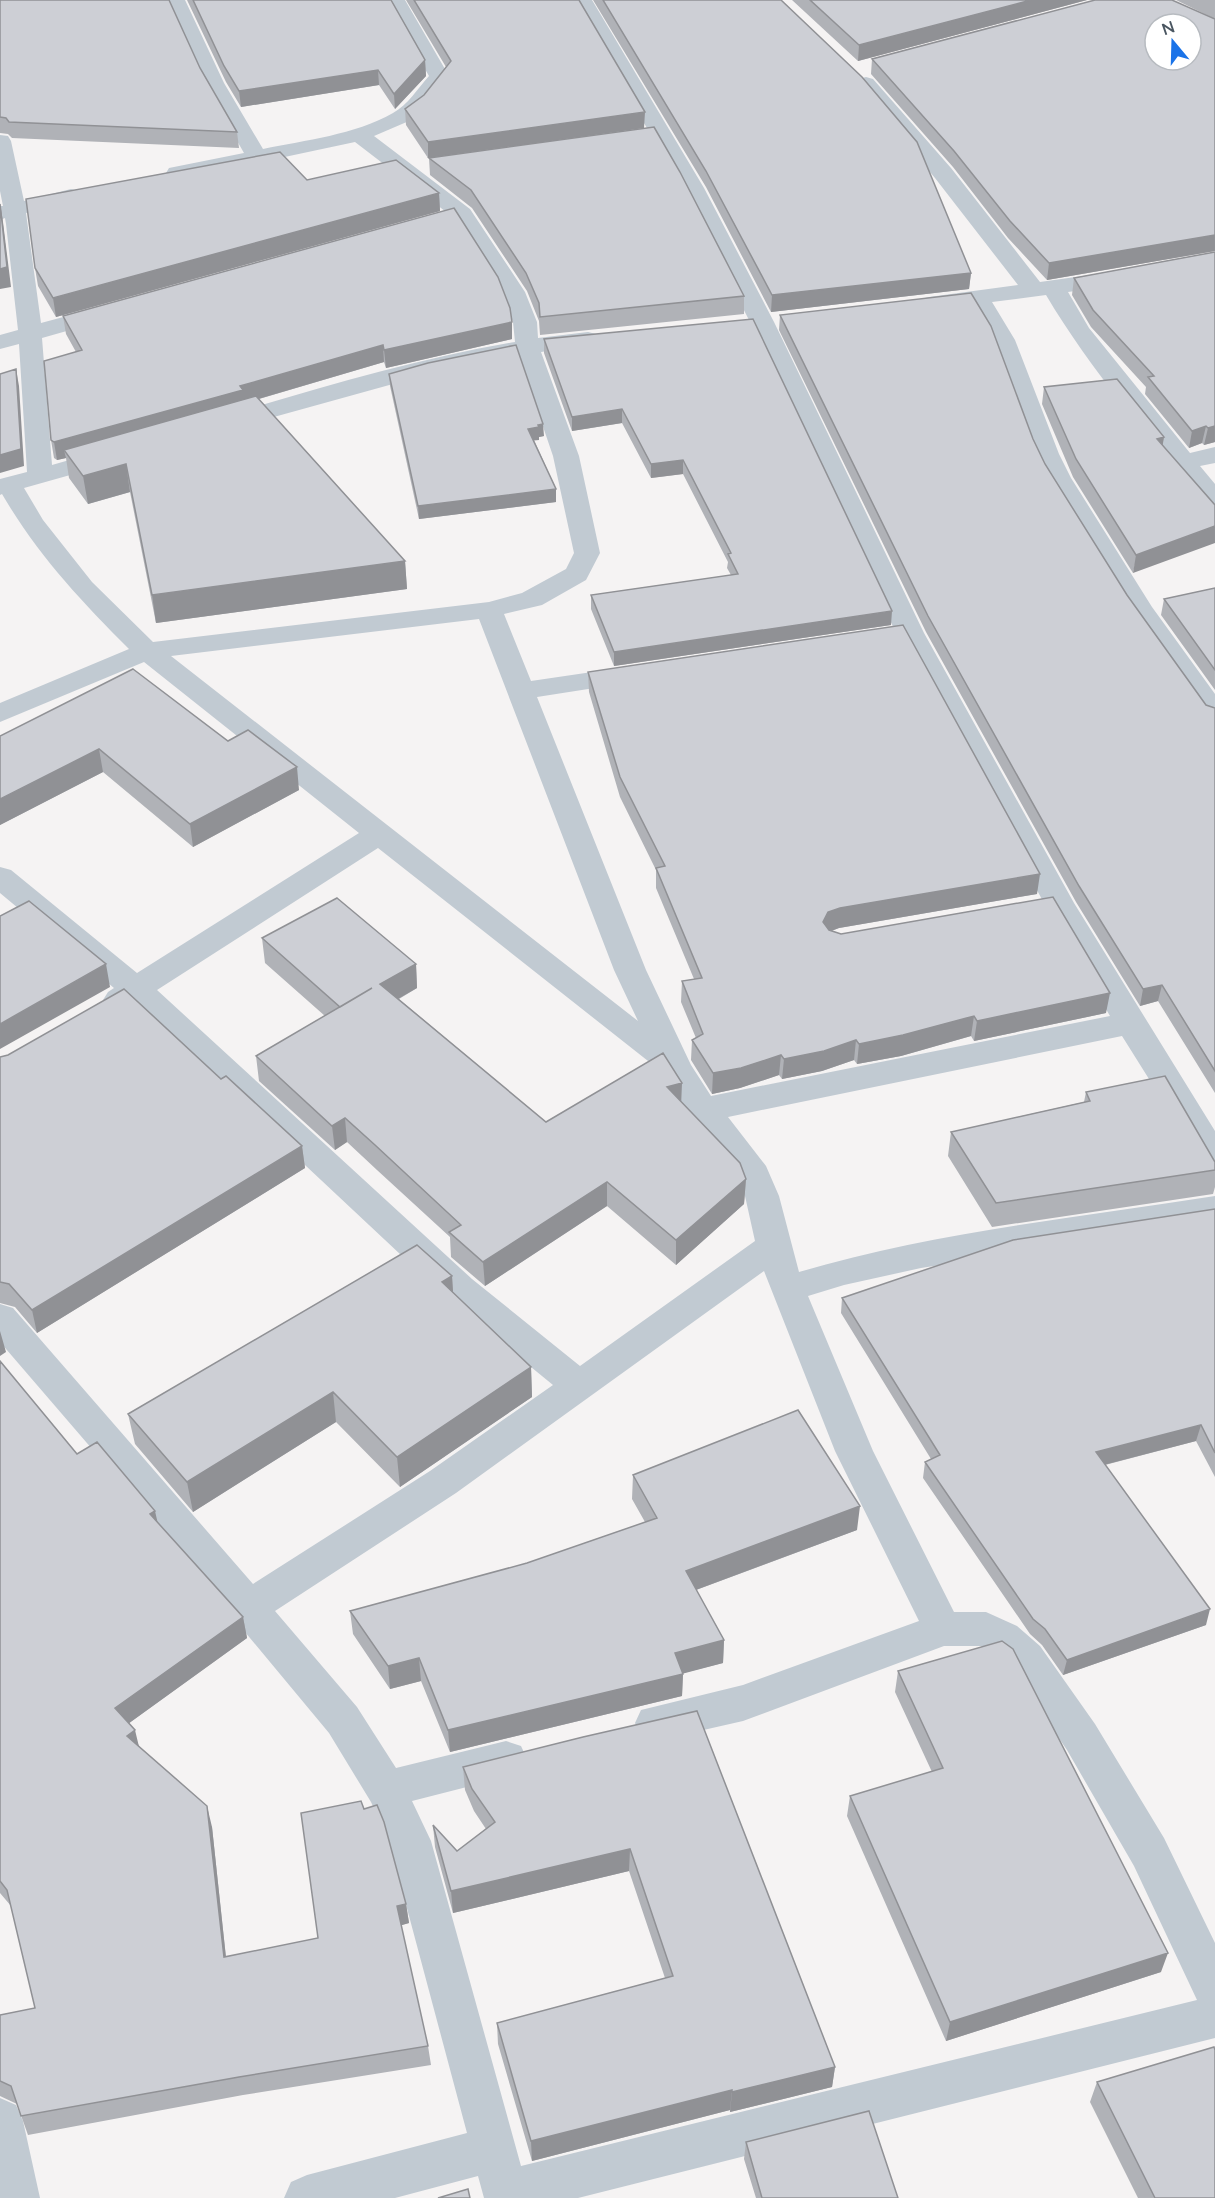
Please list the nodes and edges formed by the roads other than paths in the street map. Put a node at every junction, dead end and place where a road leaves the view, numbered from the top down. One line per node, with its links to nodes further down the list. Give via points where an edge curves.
1 (175, 0): 7 (street, via 214,83)
2 (394, 0): 5 (street, via 440,76 402,117)
3 (582, 0): 39 (street, via 649,136 693,188 762,322 898,634)
4 (877, 64): 14 (street, via 854,70)
5 (359, 135): 7 (street); 9 (street)
6 (0, 145): 12 (street)
7 (256, 155): 10 (street)
8 (429, 166): 9 (street)
9 (406, 170): 21 (street, via 513,292 525,322)
10 (153, 178)
11 (96, 191): 12 (street)
12 (8, 211): 18 (street)
13 (1142, 274): 14 (street)
14 (1045, 290): 15 (street); 25 (street)
15 (978, 298): 17 (street); 30 (street, via 1002,340 1058,478)
16 (134, 305): 18 (street)
17 (910, 306)
18 (31, 333): 20 (street); 26 (street)
19 (609, 337): 21 (street)
20 (0, 342)
21 (527, 345): 22 (street, via 424,367); 31 (street, via 566,456 587,553 578,574 555,588 532,599)
22 (201, 430)
23 (132, 450): 26 (street)
24 (1215, 455): 25 (street)
25 (1183, 462): 28 (street)
26 (40, 476): 27 (street)
27 (4, 486): 32 (street, via 83,588)
28 (1215, 500)
29 (1172, 603): 30 (street)
30 (1140, 609): 36 (street)
31 (489, 610): 32 (street); 34 (street)
32 (147, 651): 35 (street); 37 (street)
33 (663, 670): 34 (street)
34 (522, 691): 44 (street, via 630,970)
35 (0, 713)
36 (1215, 714)
37 (378, 834): 41 (street); 44 (street)
38 (0, 877): 41 (street)
39 (1059, 903): 40 (street); 43 (street)
40 (1024, 909)
41 (137, 990): 42 (street); 52 (street, via 460,1289)
42 (98, 1012)
43 (1130, 1023): 45 (street); 46 (street)
44 (676, 1068): 45 (street)
45 (704, 1110): 49 (street, via 749,1166 762,1196)
46 (1205, 1124): 47 (street)
47 (1215, 1162)
48 (1215, 1209): 50 (street, via 921,1255)
49 (773, 1246): 50 (street); 52 (street)
50 (787, 1289): 54 (street, via 854,1451)
51 (0, 1318): 53 (street)
52 (580, 1386): 53 (street, via 443,1482)
53 (248, 1608): 57 (street, via 343,1720)
54 (943, 1629): 55 (street, via 743,1703); 58 (street, via 986,1629 1026,1658 1081,1737 1149,1852)
55 (618, 1732)
56 (538, 1751): 57 (street)
57 (386, 1789): 61 (street, via 410,1841)
58 (1215, 1990)
59 (1215, 2017): 62 (street)
60 (0, 2121): 63 (street)
61 (494, 2150): 62 (street); 64 (street)
62 (506, 2195)
63 (17, 2198)
64 (307, 2198)

